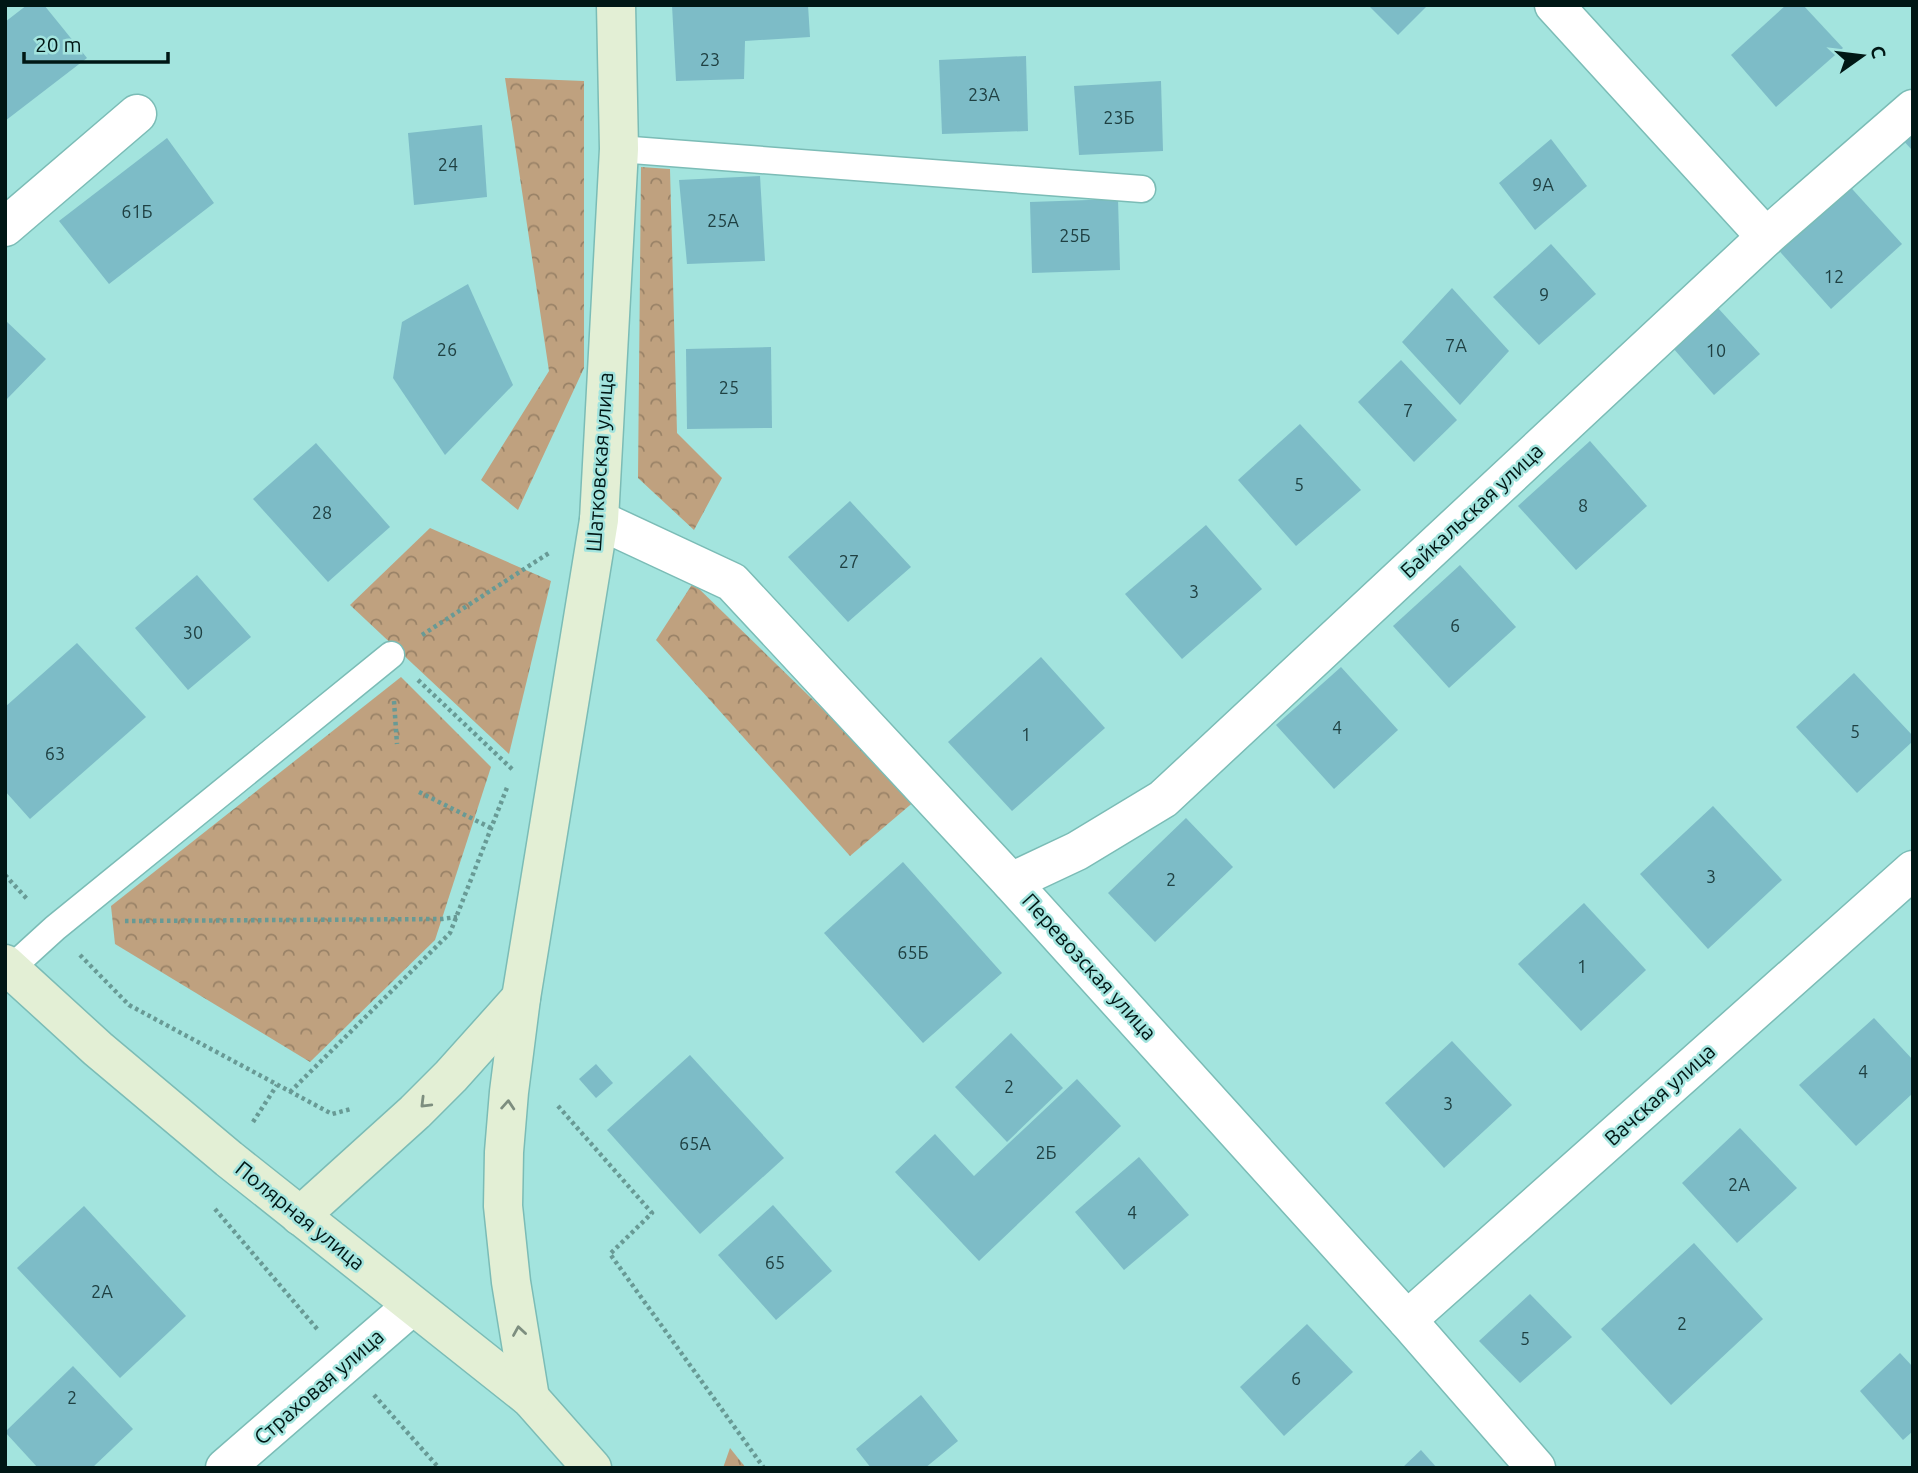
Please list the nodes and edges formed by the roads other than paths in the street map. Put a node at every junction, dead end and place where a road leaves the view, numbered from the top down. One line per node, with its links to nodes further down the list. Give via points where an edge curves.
1 (616, 5): 5 (street, Шатковская улица)
2 (1554, 5): 8 (street)
3 (1913, 109): 8 (street, Байкальская улица)
4 (137, 114): 7 (street)
5 (619, 149): 6 (lane); 9 (street, Шатковская улица)
6 (1142, 189)
7 (5, 227)
8 (1766, 237): 12 (street, Байкальская улица, via 1163,799 1077,851)
9 (599, 520): 12 (street, Перевозская улица, via 732,582); 14 (street, Шатковская улица)
10 (391, 655): 13 (lane)
11 (1913, 870): 17 (street, Вачская улица)
12 (1012, 882): 17 (street, Перевозская улица)
13 (7, 968): 15 (street, Полярная улица)
14 (521, 998): 15 (street, one-way to 15, via 415,1112); 18 (street, Шатковская улица, one-way to 14, via 503,1206 508,1104)
15 (300, 1216): 16 (street, Полярная улица)
16 (412, 1306): 18 (street, Полярная улица); 19 (street, Страховая улица)
17 (1407, 1320): 21 (street, Перевозская улица)
18 (530, 1398): 20 (street, Полярная улица)
19 (225, 1468)
20 (592, 1468)
21 (1536, 1468)

